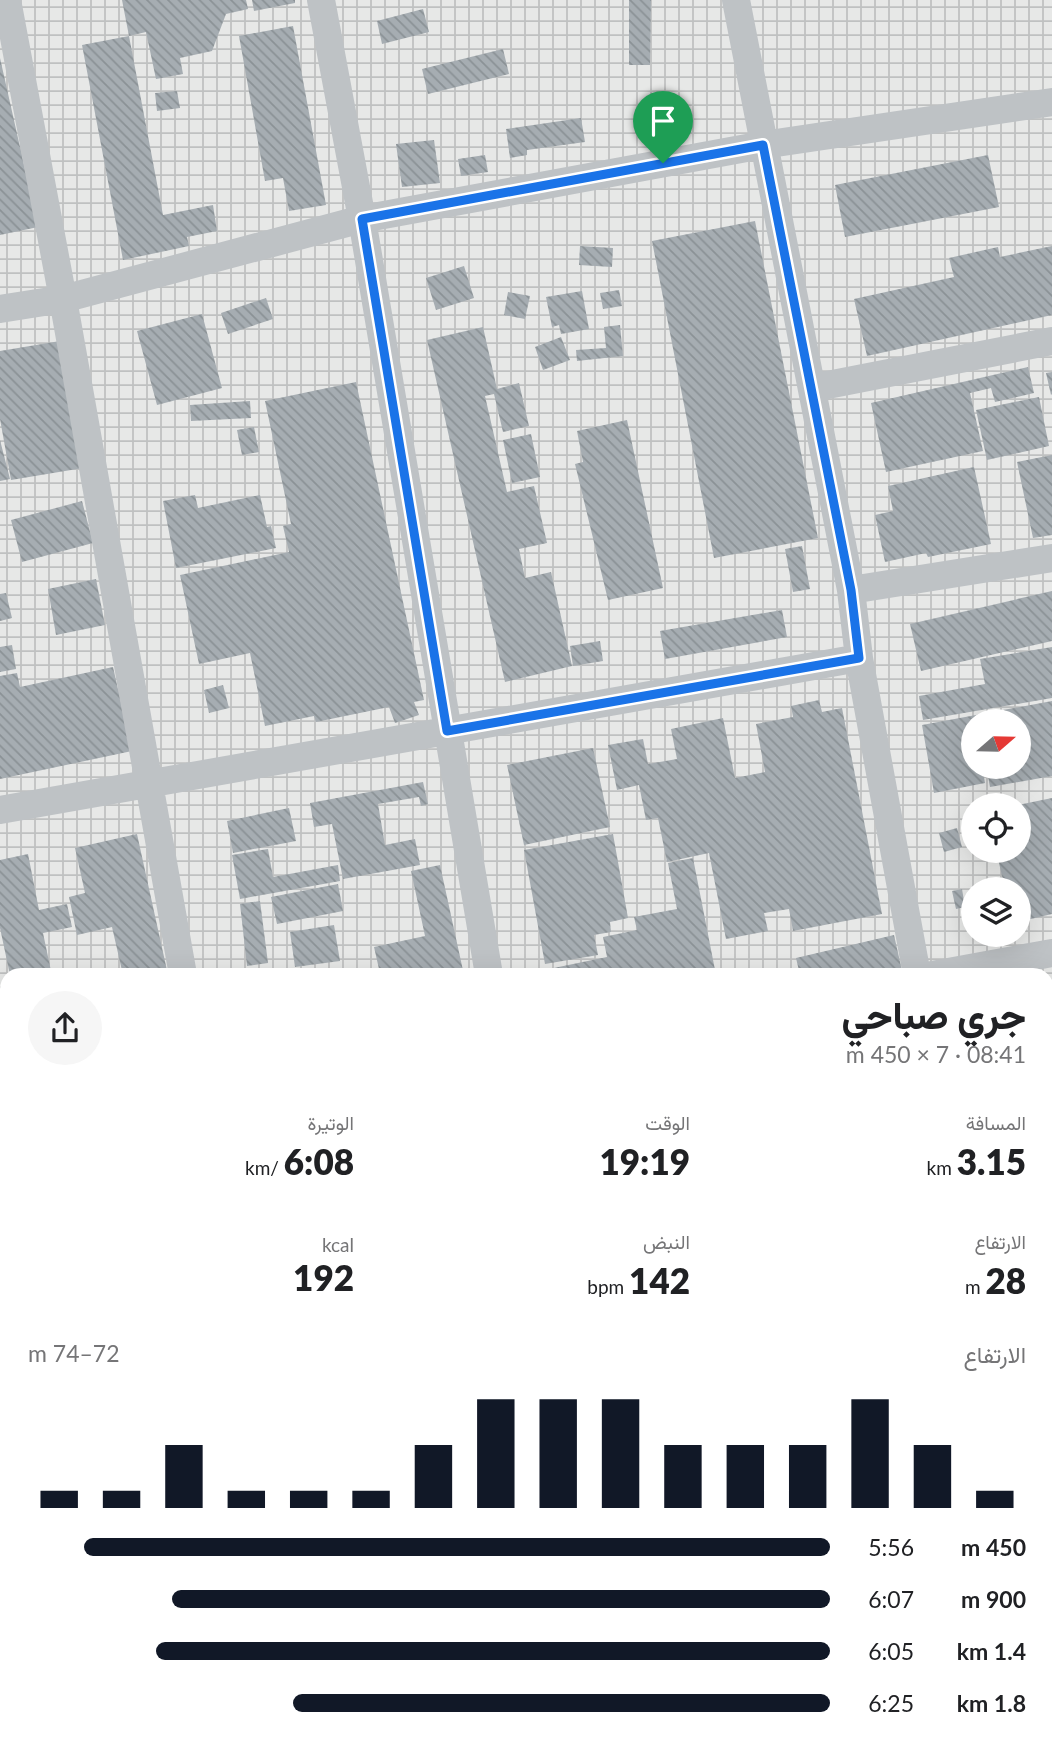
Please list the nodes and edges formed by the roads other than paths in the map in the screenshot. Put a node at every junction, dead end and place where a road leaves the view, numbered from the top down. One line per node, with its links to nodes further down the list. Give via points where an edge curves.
1 (7, 0): 7 (street)
2 (321, 0): 6 (street)
3 (736, 0): 5 (street)
4 (1052, 102): 5 (street)
5 (763, 145): 6 (street); 10 (street)
6 (362, 219): 7 (street); 14 (street)
7 (63, 299): 8 (street); 15 (street)
8 (0, 309)
9 (1052, 341): 10 (street)
10 (811, 388): 12 (street)
11 (1052, 558): 12 (street)
12 (851, 590): 13 (street)
13 (859, 658): 14 (street); 20 (street)
14 (447, 731): 15 (street); 19 (street)
15 (151, 784): 16 (street); 18 (street)
16 (0, 810)
17 (1052, 953): 21 (street)
18 (182, 968)
19 (488, 968)
20 (916, 968)
21 (970, 968)

